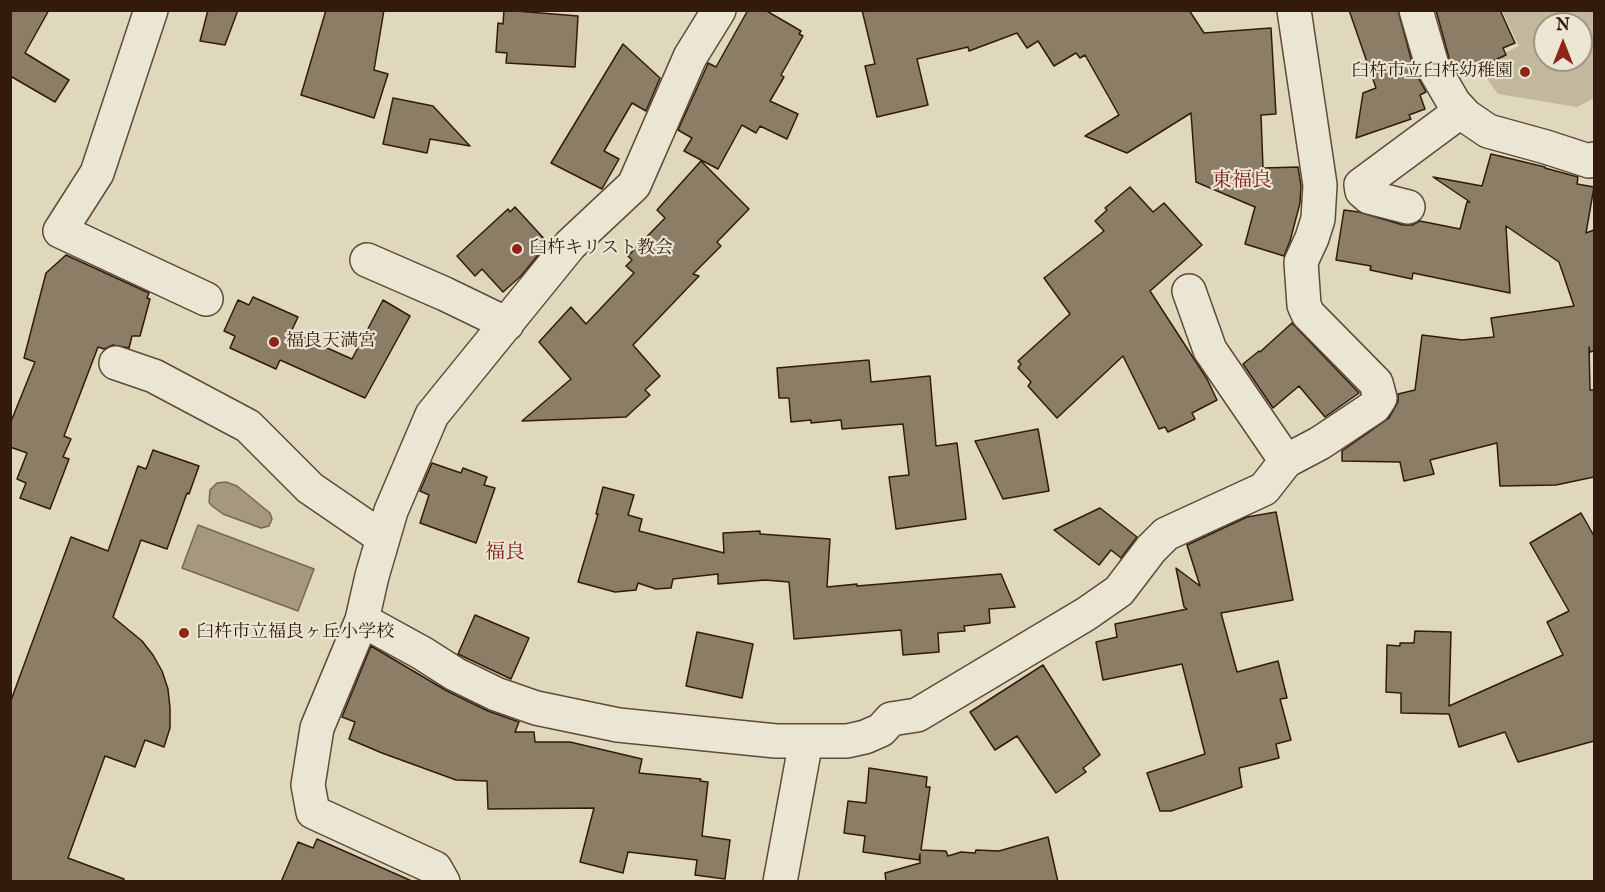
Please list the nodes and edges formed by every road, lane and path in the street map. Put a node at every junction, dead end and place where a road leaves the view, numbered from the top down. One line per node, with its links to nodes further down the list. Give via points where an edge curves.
1 (151, 10): 10 (street, via 97,173 60,231)
2 (719, 10): 11 (street, via 690,57 634,185 570,245)
3 (1294, 10): 13 (street, via 1320,185 1318,219 1301,262 1304,305 1308,314 1376,384 1380,398 1374,407)
4 (1416, 10): 5 (street, via 1432,65)
5 (1457, 107): 6 (street, via 1488,131); 7 (street, via 1361,185 1370,197)
6 (1593, 163)
7 (1408, 207)
8 (368, 260): 11 (street)
9 (1189, 291): 13 (street, via 1210,350)
10 (206, 299)
11 (507, 324): 14 (street, via 432,415)
12 (116, 363): 14 (street, via 154,376 248,426 310,488)
13 (1286, 461): 16 (street, via 1264,489 1166,534 1119,591 1086,614 917,715 891,719 881,730 865,737)
14 (383, 538): 15 (street)
15 (362, 620): 16 (street, via 455,674 536,708 618,725); 17 (street, via 317,728 308,784 313,812 435,868)
16 (806, 741): 18 (street)
17 (443, 882)
18 (780, 882)

